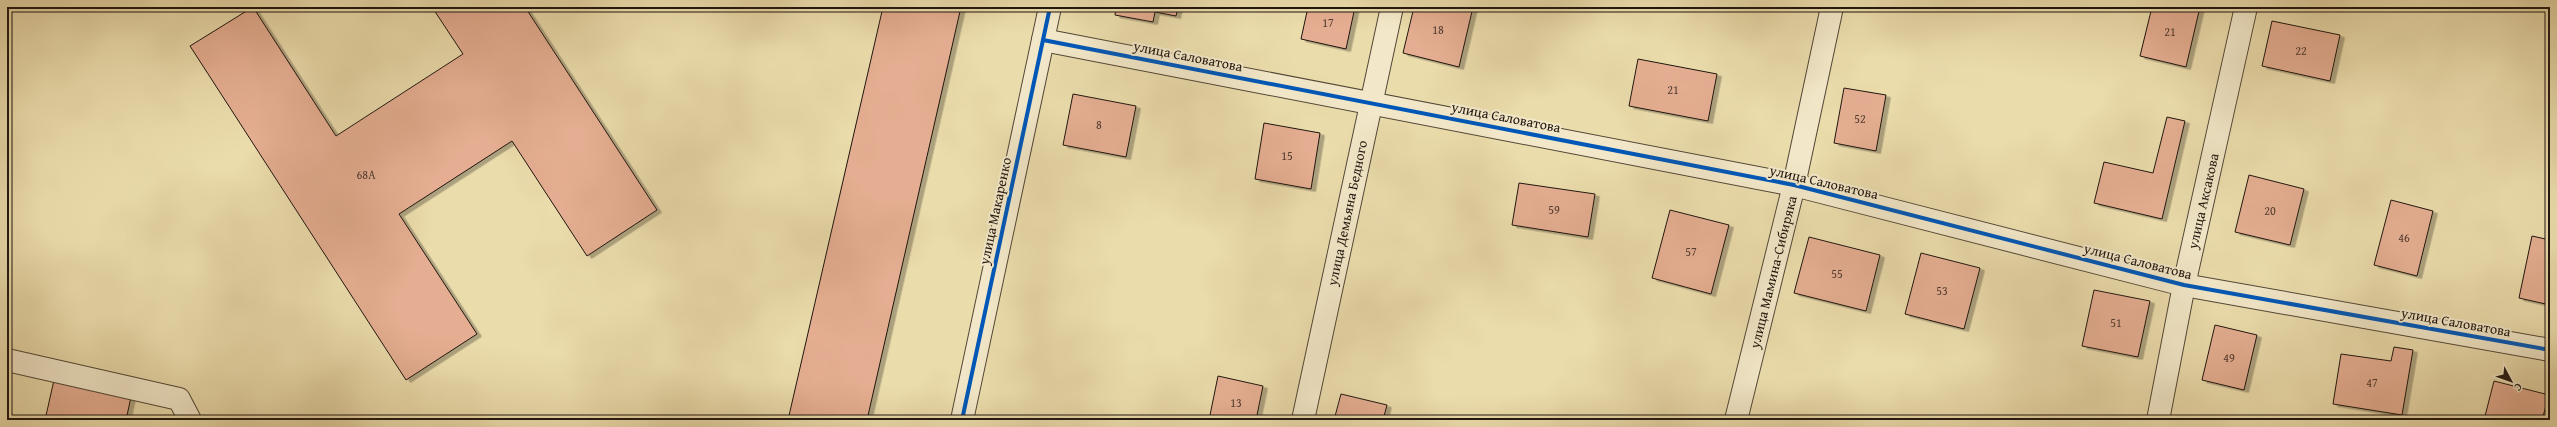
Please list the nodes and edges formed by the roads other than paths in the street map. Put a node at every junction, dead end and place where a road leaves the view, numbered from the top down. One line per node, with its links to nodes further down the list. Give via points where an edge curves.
1 (1050, 7): 5 (street, улица Макаренко)
2 (1392, 7): 6 (street, улица Демьяна Бедного)
3 (1832, 7): 7 (street, улица Мамина-Сибиряка)
4 (2246, 7): 8 (street, улица Аксакова)
5 (1043, 40): 6 (street, улица Саловатова); 12 (street, улица Макаренко)
6 (1372, 102): 7 (street, улица Саловатова); 13 (street, улица Демьяна Бедного)
7 (1794, 185): 8 (street, улица Саловатова); 14 (street, улица Мамина-Сибиряка)
8 (2184, 285): 9 (street, улица Саловатова); 15 (street, улица Аксакова)
9 (2550, 350)
10 (7, 360): 11 (street, via 179,399)
11 (190, 420)
12 (962, 420)
13 (1303, 420)
14 (1736, 420)
15 (2158, 420)

